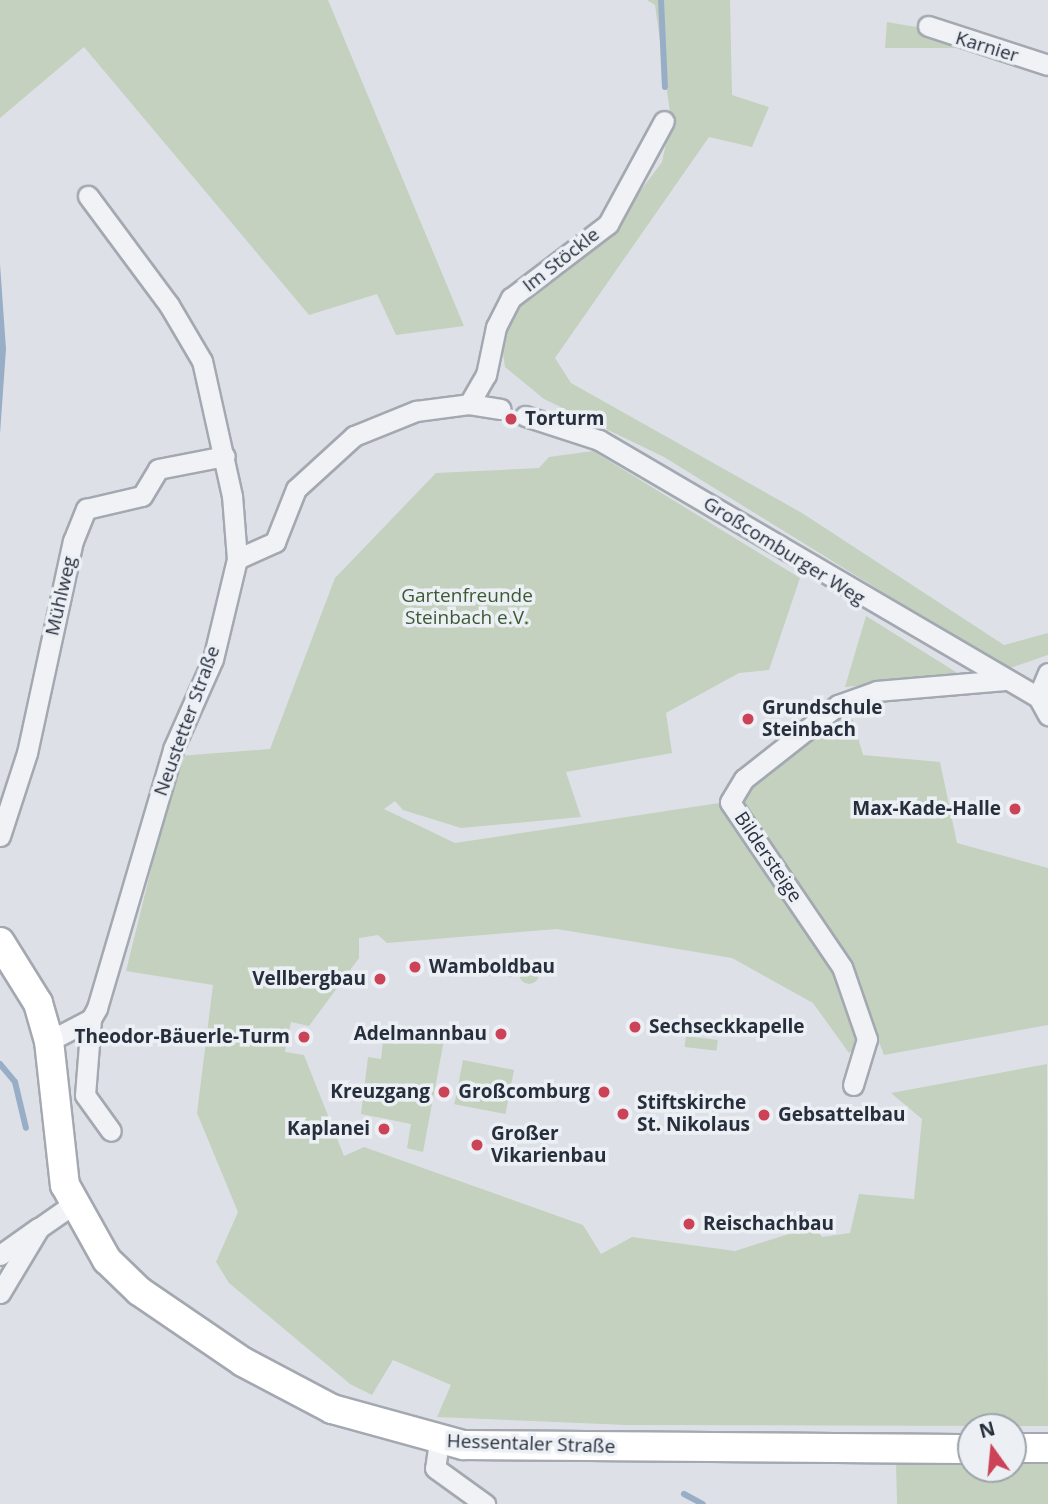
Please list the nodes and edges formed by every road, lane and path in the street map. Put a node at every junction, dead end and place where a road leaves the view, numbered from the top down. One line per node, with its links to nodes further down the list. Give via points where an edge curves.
1 (928, 26): 2 (street, Karnier)
2 (1048, 65)
3 (664, 121): 5 (street, Im Stöckle, via 608,223 511,298 496,327 486,375)
4 (88, 197): 8 (street, Neustetter Straße, via 202,361)
5 (469, 404): 6 (street); 9 (street, via 416,411 354,436 296,489 275,542)
6 (501, 409)
7 (525, 416): 11 (street, Großcomburger Weg, via 599,440)
8 (225, 456): 9 (street, Neustetter Straße); 14 (street, Mühlweg, via 158,469 142,496 86,509 73,541 27,753)
9 (237, 559): 16 (street, Neustetter Straße, via 213,659 173,749)
10 (1048, 673): 12 (street)
11 (1004, 680): 12 (street, Großcomburger Weg); 18 (street, Bildersteige, via 877,691 838,705 744,779 730,802 842,967 867,1040)
12 (1038, 697): 13 (street)
13 (1048, 715)
14 (0, 836)
15 (0, 942): 17 (main road, Hessentaler Straße, via 38,1003)
16 (91, 1018): 17 (street); 19 (street, via 85,1095)
17 (49, 1041): 20 (main road, Hessentaler Straße)
18 (853, 1086)
19 (111, 1131)
20 (72, 1205): 21 (street); 24 (main road, Hessentaler Straße, via 107,1261 139,1291 243,1362 332,1409)
21 (39, 1228): 22 (street); 23 (street)
22 (0, 1255)
23 (0, 1293)
24 (439, 1441): 27 (main road, Hessentaler Straße); 28 (street, via 435,1468)
25 (1027, 1448): 26 (main road)
26 (1048, 1448)
27 (957, 1449)
28 (485, 1504)

